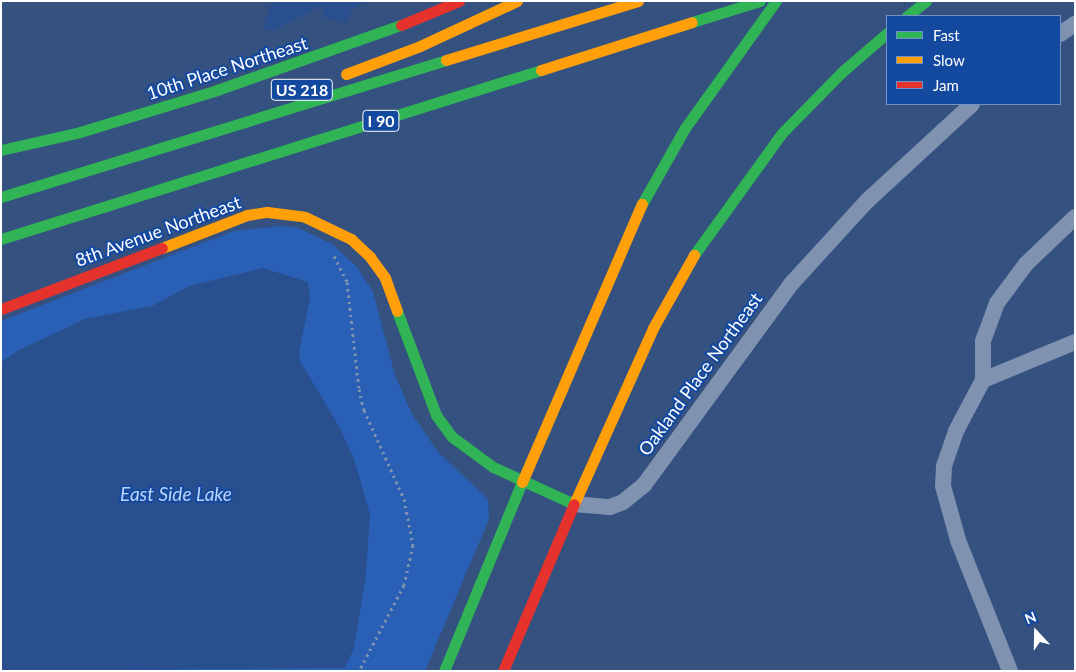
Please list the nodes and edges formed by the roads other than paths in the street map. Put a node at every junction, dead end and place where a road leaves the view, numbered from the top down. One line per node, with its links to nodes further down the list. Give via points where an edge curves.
1 (459, 1): 14 (main road, 10th Place Northeast, via 328,53 209,93 80,132)
2 (517, 1): 11 (main road, US 218, via 420,46)
3 (638, 1): 15 (main road, I 90)
4 (760, 1): 18 (main road, I 90)
5 (776, 1): 22 (main road, via 710,92 664,163 632,226)
6 (926, 1): 7 (main road)
7 (908, 15)
8 (1075, 24): 9 (street)
9 (1061, 33)
10 (886, 34): 23 (main road, via 843,71 782,133 701,242 653,328)
11 (333, 78)
12 (297, 92): 15 (main road, US 218)
13 (971, 105): 23 (street, Oakland Place Northeast, via 868,201 792,283 644,484 623,502 610,507)
14 (1, 150)
15 (84, 171): 16 (main road, I 90)
16 (1, 197)
17 (1075, 216): 21 (street, via 1026,264 997,303 983,341)
18 (1, 239)
19 (1, 309): 22 (main road, 8th Avenue Northeast, via 247,215 267,212 305,217 351,239 370,256 385,278 428,396 442,424 463,446)
20 (1075, 342): 21 (street)
21 (983, 380): 26 (street, via 956,431 944,466 944,486 958,540)
22 (522, 482): 23 (main road, 8th Avenue Northeast); 24 (main road)
23 (574, 504): 25 (main road)
24 (444, 671)
25 (503, 671)
26 (1010, 671)

